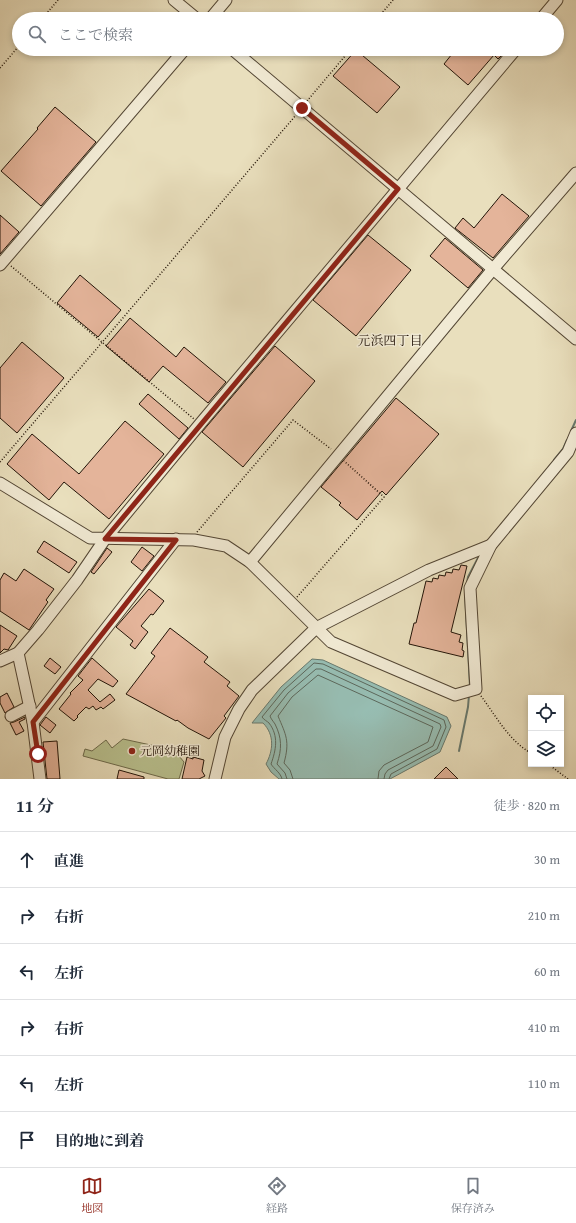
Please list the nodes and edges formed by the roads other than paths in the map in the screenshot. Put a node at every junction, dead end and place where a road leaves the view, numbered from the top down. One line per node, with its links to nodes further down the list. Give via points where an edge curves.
1 (174, 0): 4 (street)
2 (226, 0): 5 (street)
3 (557, 0): 6 (street)
4 (189, 12)
5 (216, 12)
6 (547, 12)
7 (179, 56): 12 (street)
8 (240, 56): 11 (street)
9 (510, 56): 11 (street)
10 (576, 173): 13 (street)
11 (398, 189): 13 (street); 17 (street)
12 (2, 263)
13 (493, 269): 14 (street); 20 (street)
14 (576, 339)
15 (576, 433): 19 (street, via 568,452)
16 (0, 482): 17 (street, via 90,538)
17 (105, 539): 18 (street); 22 (street, via 77,580)
18 (176, 540): 20 (street, via 194,540 226,546); 26 (street)
19 (491, 546): 21 (street, via 429,570); 21 (street, via 470,588 476,689 455,695 331,642)
20 (250, 562): 21 (street)
21 (316, 628): 28 (street, via 252,690 239,709 225,737)
22 (18, 653): 23 (street); 24 (street)
23 (0, 661)
24 (30, 706): 25 (street); 26 (street)
25 (11, 716)
26 (33, 722): 27 (street)
27 (40, 779)
28 (215, 779)

